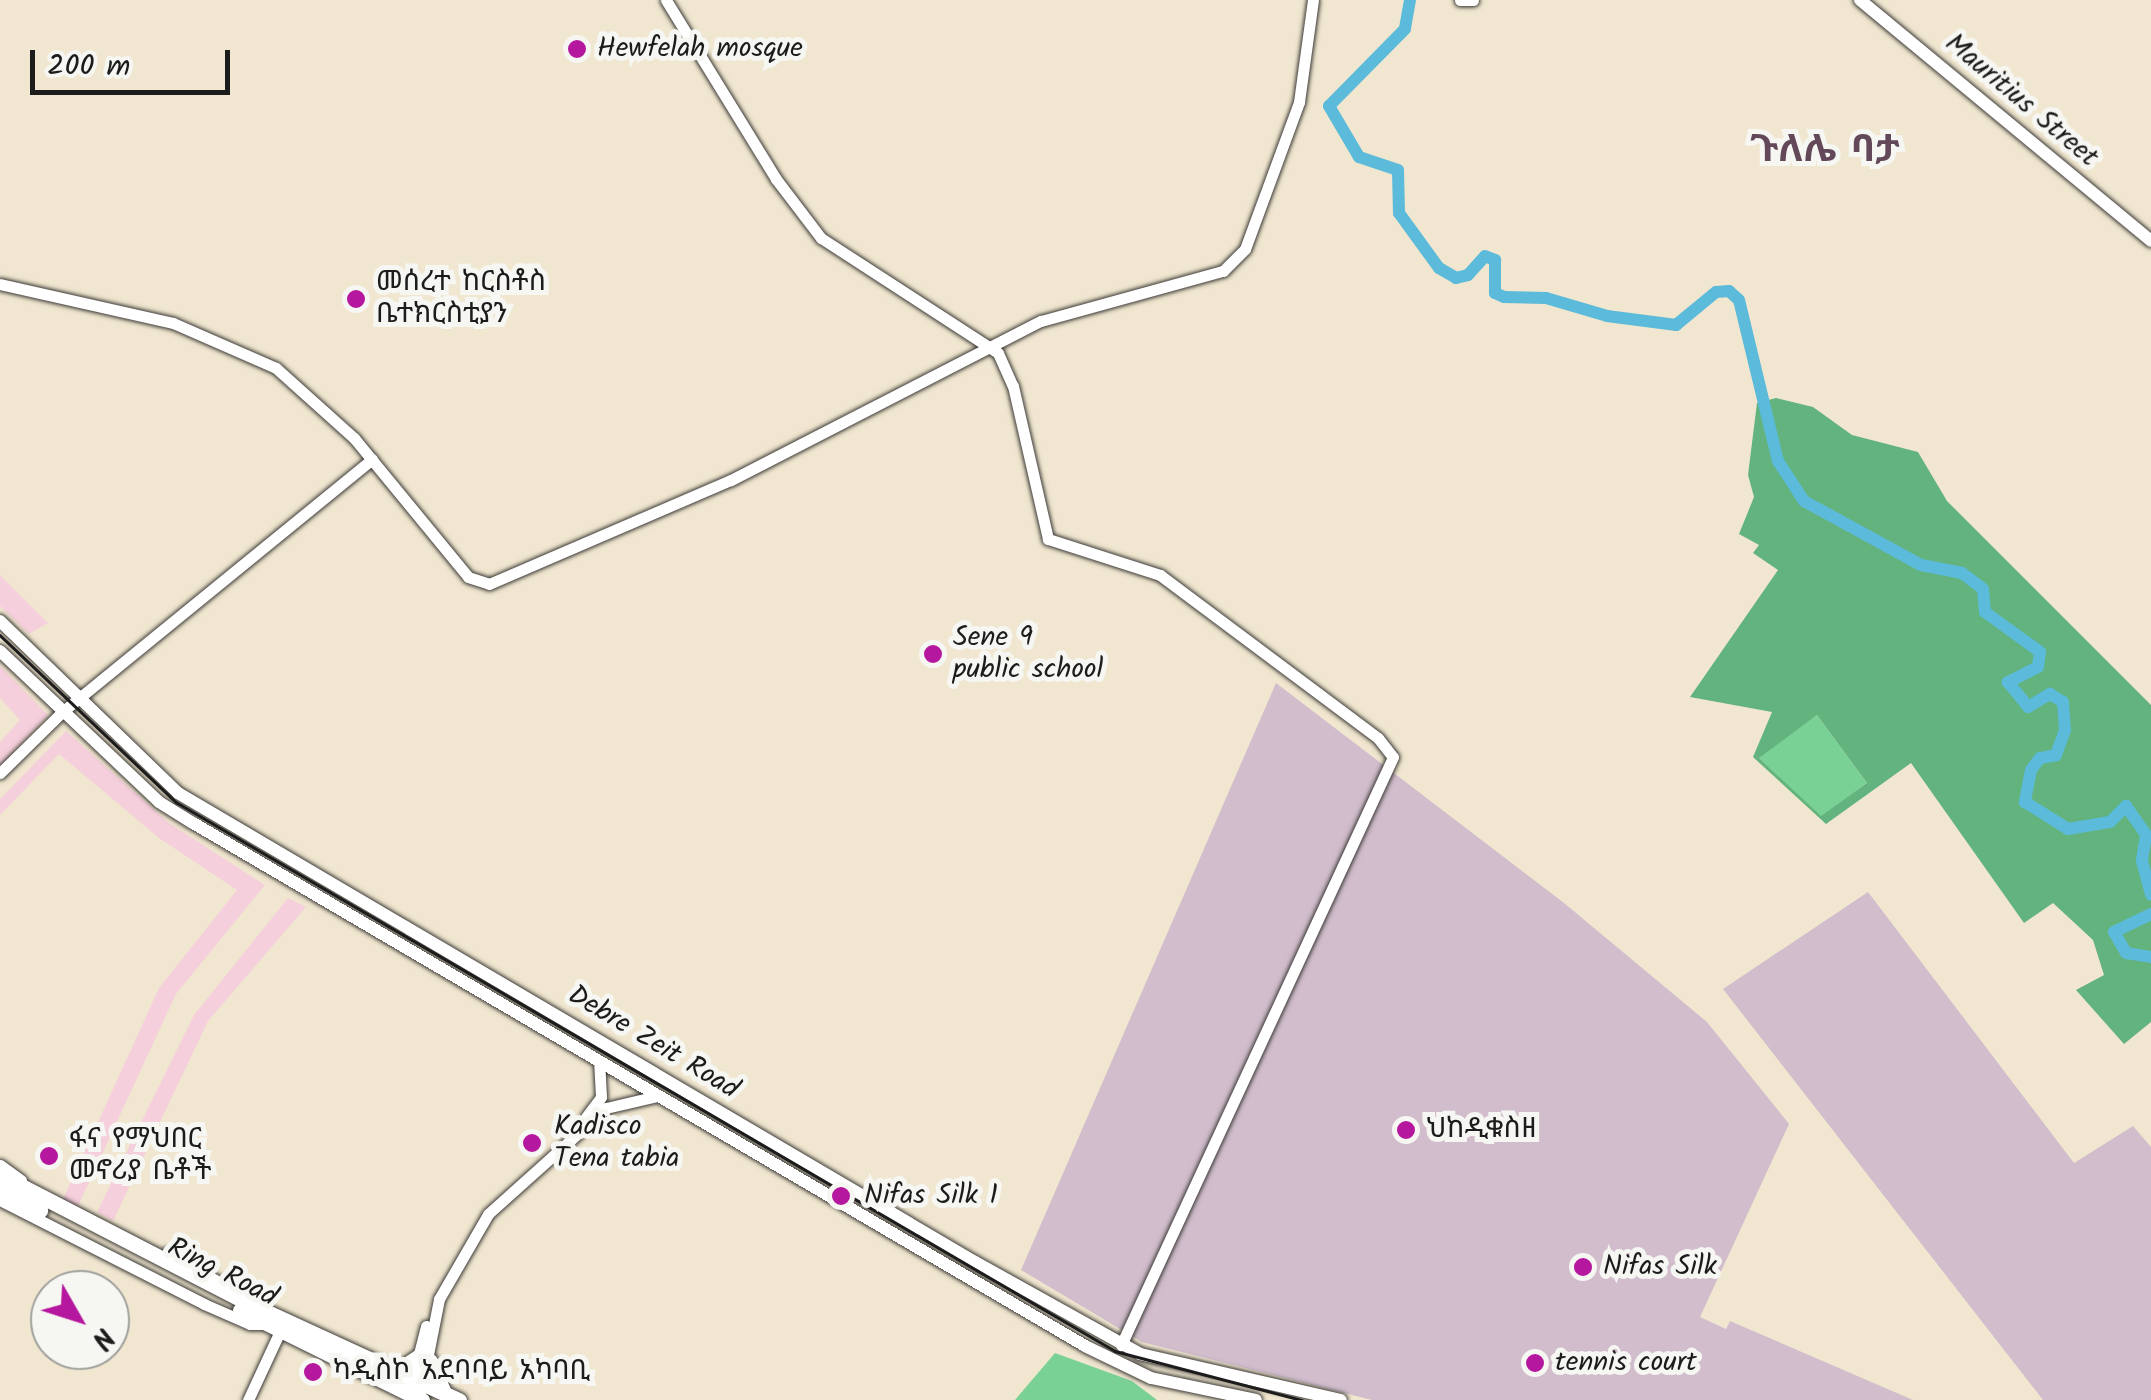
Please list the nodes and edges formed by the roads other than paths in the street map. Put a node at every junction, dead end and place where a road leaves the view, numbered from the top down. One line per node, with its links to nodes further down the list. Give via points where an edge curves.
1 (666, 0): 10 (street, via 776,179 821,238 868,274)
2 (1313, 0): 10 (street, via 1298,102 1239,259 1223,270 1087,306)
3 (1460, 0): 4 (street)
4 (1473, 0)
5 (1860, 0): 8 (main road, Mauritius Street)
6 (1872, 0): 7 (main road, Mauritius Street)
7 (2151, 233)
8 (2151, 241)
9 (0, 284): 11 (street, via 173,323 242,350 293,381)
10 (992, 344): 11 (street, via 732,480 489,584 462,570); 27 (street, via 1013,386 1048,539 1160,575 1378,738 1393,757)
11 (372, 459): 14 (street)
12 (0, 621): 14 (main road, Debre Zeit Road)
13 (0, 651): 15 (main road, Debre Zeit Road)
14 (79, 698): 15 (street); 16 (main road, Debre Zeit Road)
15 (62, 712): 17 (main road, Debre Zeit Road); 18 (street)
16 (92, 712): 17 (main road); 27 (main road, Debre Zeit Road, via 178,793)
17 (76, 726): 19 (main road, Debre Zeit Road, via 170,808)
18 (0, 774)
19 (599, 1062): 20 (main road, Debre Zeit Road); 21 (street, via 595,1108)
20 (657, 1096): 21 (street, via 606,1108); 33 (main road, Debre Zeit Road, via 1107,1358 1151,1378)
21 (556, 1149): 28 (street, via 475,1219 433,1299)
22 (0, 1165): 26 (street, Ring Road, via 255,1298)
23 (0, 1176): 26 (highway, Ring Road)
24 (0, 1188): 26 (highway, Ring Road)
25 (0, 1200): 26 (street, via 204,1304 250,1324)
26 (272, 1323): 29 (highway, Ring Road); 30 (highway, Ring Road); 32 (street)
27 (1121, 1345): 34 (main road, Debre Zeit Road)
28 (425, 1358): 29 (highway); 30 (street); 31 (highway)
29 (397, 1372): 30 (highway, Ring Road)
30 (417, 1391): 31 (highway, Ring Road)
31 (453, 1397)
32 (248, 1400)
33 (1256, 1400)
34 (1341, 1400)

